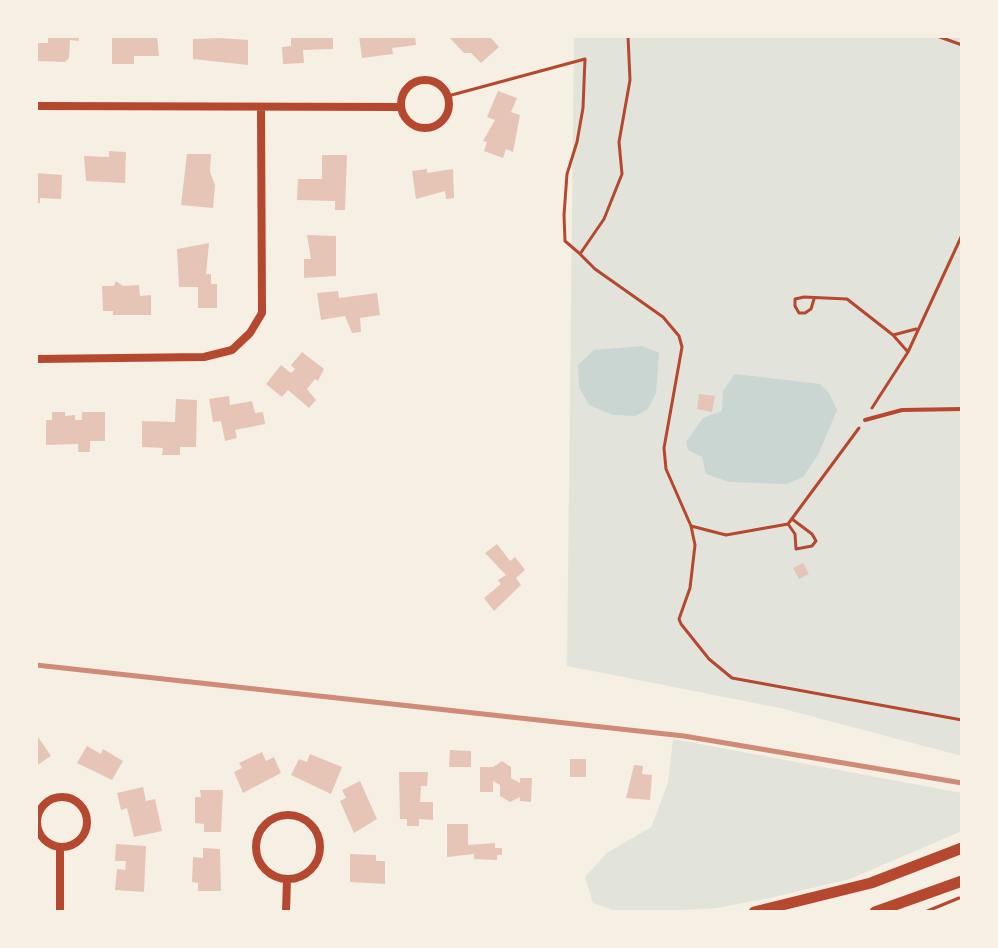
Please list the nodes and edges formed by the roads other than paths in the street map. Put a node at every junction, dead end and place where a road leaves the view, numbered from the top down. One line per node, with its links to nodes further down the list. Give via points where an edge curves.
1 (36, 106): 3 (street)
2 (401, 107): 2 (street, via 414,126 431,128 444,120 448,96 439,84 423,80 404,92); 3 (street)
3 (261, 108): 4 (street, via 262,313 250,333 232,350 204,357)
4 (36, 359)
5 (962, 409): 6 (lane, via 902,410)
6 (865, 420)
7 (60, 847): 7 (street, via 44,840 37,825 41,808 64,798 83,809 87,824 75,844); 12 (street)
8 (962, 848): 11 (main road, via 871,883)
9 (287, 879): 9 (street, via 263,868 256,849 268,823 286,816 305,821 320,846 308,872); 13 (street)
10 (962, 881): 15 (main road)
11 (768, 911): 14 (main road)
12 (60, 912)
13 (286, 912)
14 (754, 912)
15 (875, 912)

